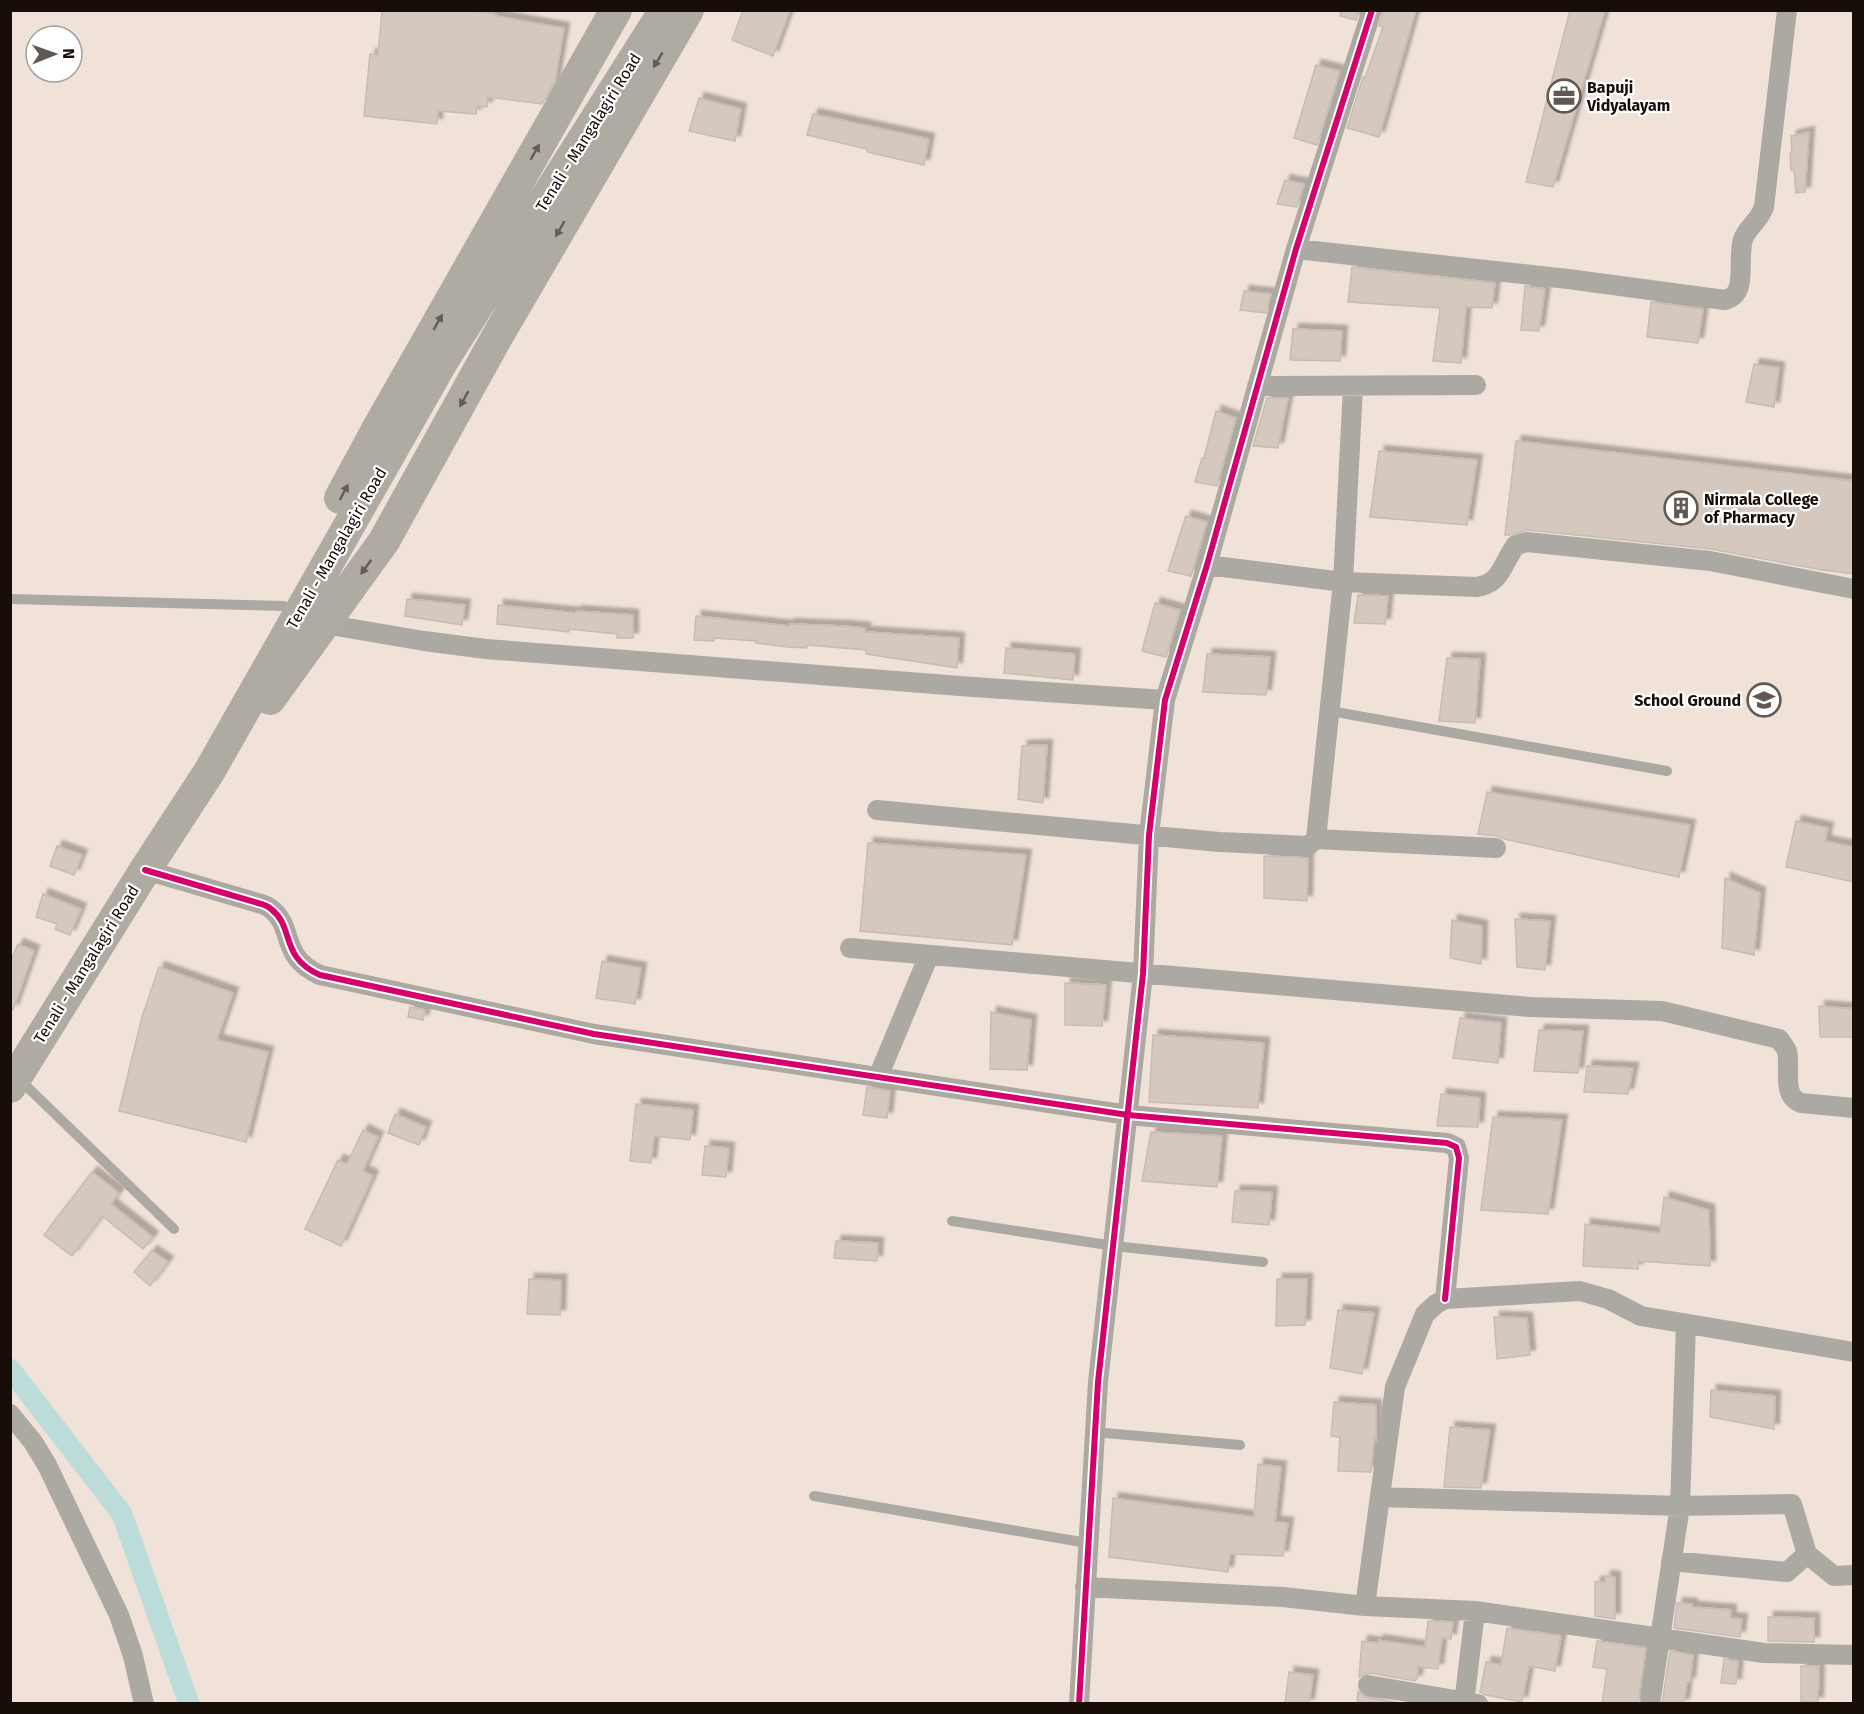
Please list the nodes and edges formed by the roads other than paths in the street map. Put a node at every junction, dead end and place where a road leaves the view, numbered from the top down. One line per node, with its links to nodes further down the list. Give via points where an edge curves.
1 (616, 10): 14 (main road, one-way to 1, via 379,426)
2 (665, 10): 20 (main road, Tenali - Mangalagiri Road, via 442,362 209,772)
3 (688, 10): 15 (main road, one-way to 15, via 384,541)
4 (1372, 10): 6 (street)
5 (1787, 10): 6 (street, via 1764,207 1742,240 1734,296 1725,300)
6 (1296, 249): 8 (street)
7 (1476, 385): 9 (street)
8 (1257, 386): 9 (street); 10 (street)
9 (1353, 387): 11 (street)
10 (1207, 565): 11 (street); 16 (street)
11 (1343, 582): 12 (street, via 1488,586 1516,545 1527,542 1710,561); 17 (street)
12 (1854, 589)
13 (10, 599): 14 (lane)
14 (284, 606): 20 (main road)
15 (324, 624): 16 (street, via 486,649); 20 (main road, via 236,746)
16 (1165, 700): 21 (street)
17 (1330, 711): 18 (lane); 22 (street)
18 (1667, 771)
19 (877, 810): 21 (street)
20 (181, 814): 24 (main road, Tenali - Mangalagiri Road)
21 (1149, 836): 22 (street, via 1308,846); 27 (street)
22 (1316, 839): 23 (street)
23 (1496, 848)
24 (145, 870): 28 (street, via 271,909 280,918 293,954 306,969 320,975 594,1034); 29 (main road, Tenali - Mangalagiri Road)
25 (850, 948): 26 (street)
26 (929, 955): 27 (street); 28 (street)
27 (1143, 974): 30 (street, via 1530,1007 1662,1011 1779,1039 1786,1048 1794,1101); 31 (street)
28 (878, 1077): 31 (street)
29 (14, 1082): 33 (lane)
30 (1854, 1108)
31 (1128, 1115): 34 (street); 36 (street, via 1446,1143 1456,1147 1459,1158)
32 (952, 1221): 34 (lane)
33 (174, 1229)
34 (1114, 1246): 35 (lane); 40 (street)
35 (1263, 1262)
36 (1445, 1299): 37 (street, via 1580,1291 1608,1299 1641,1317); 43 (street, via 1425,1314 1395,1387)
37 (1686, 1324): 38 (street); 44 (street)
38 (1854, 1352)
39 (10, 1414): 56 (street, via 47,1465 119,1615)
40 (1094, 1432): 41 (lane); 45 (street)
41 (1240, 1445)
42 (814, 1496): 45 (lane)
43 (1380, 1497): 44 (street); 50 (street)
44 (1680, 1506): 46 (street, via 1792,1504); 47 (street)
45 (1087, 1543): 49 (street)
46 (1807, 1554): 47 (street, via 1787,1572); 48 (street, via 1834,1576)
47 (1671, 1561): 52 (street)
48 (1854, 1575)
49 (1084, 1587): 50 (street, via 1283,1597); 57 (street)
50 (1365, 1606): 51 (street)
51 (1475, 1611): 52 (street); 55 (street)
52 (1661, 1640): 53 (street, via 1764,1653); 58 (street)
53 (1854, 1655)
54 (1368, 1685): 55 (street)
55 (1469, 1703)
56 (144, 1704)
57 (1079, 1704)
58 (1650, 1704)

